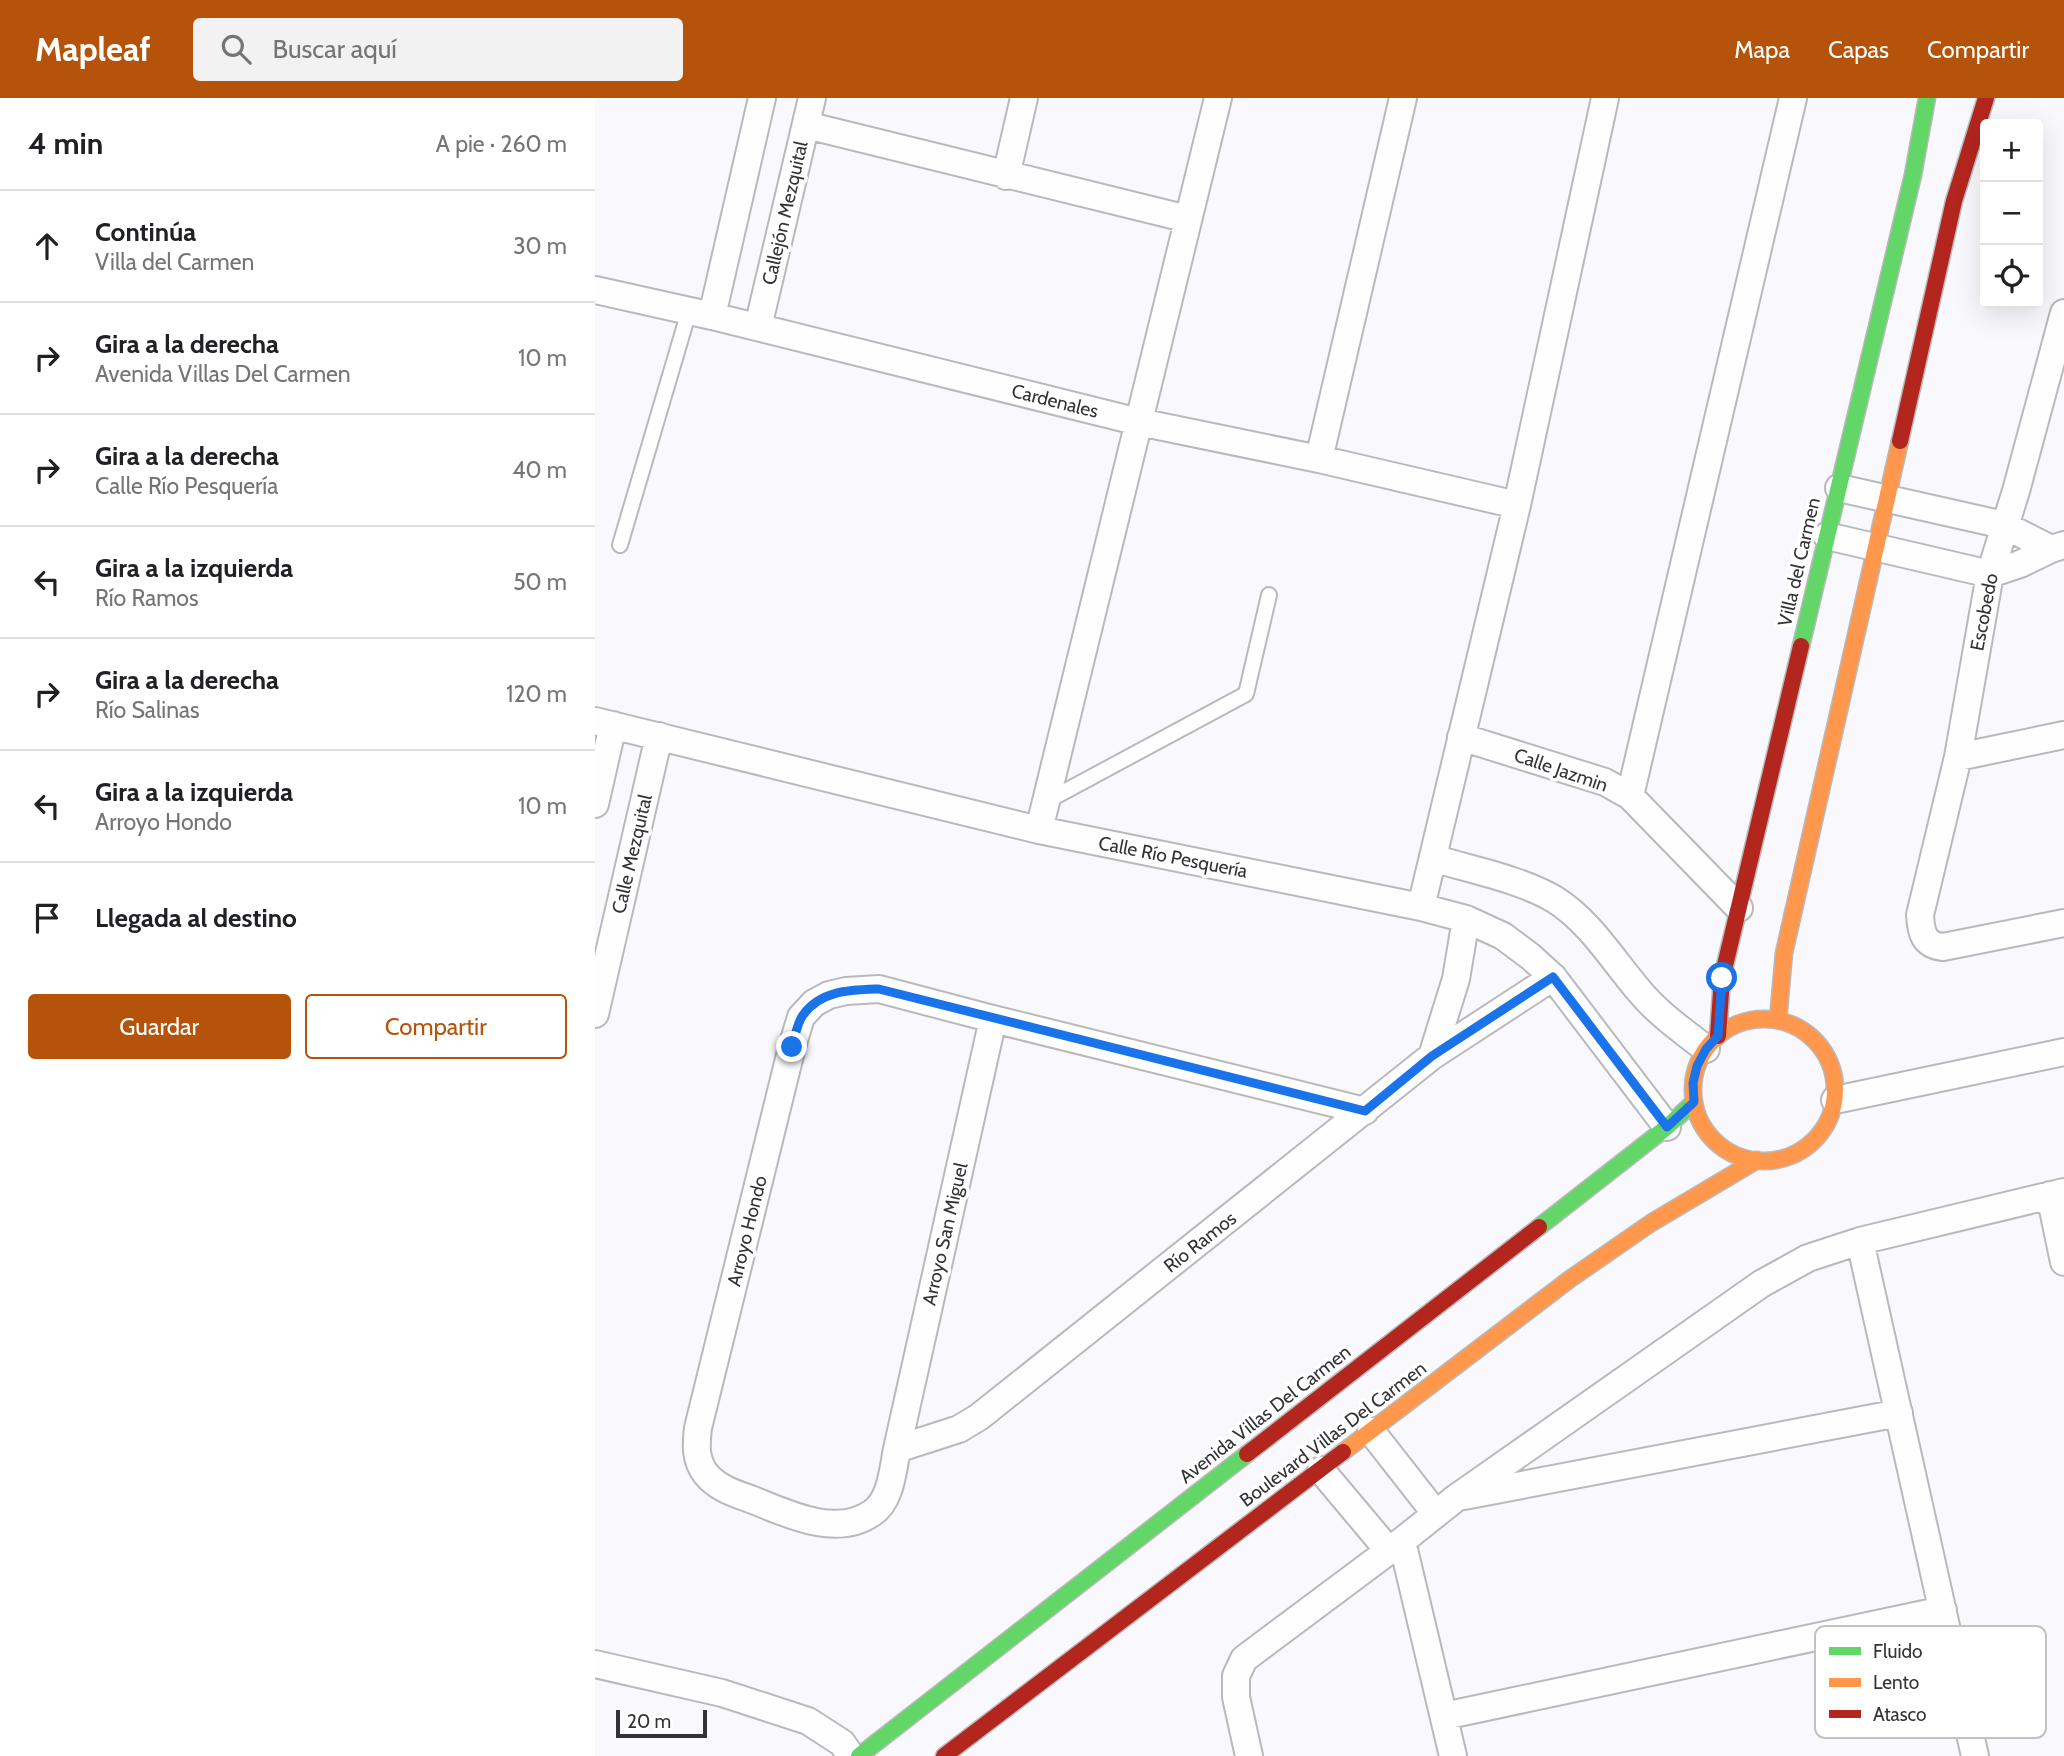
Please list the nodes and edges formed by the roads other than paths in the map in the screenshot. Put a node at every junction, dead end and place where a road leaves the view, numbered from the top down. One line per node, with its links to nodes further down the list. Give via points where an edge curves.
1 (762, 98): 14 (street)
2 (812, 98): 10 (street, Callejón Mezquital)
3 (1024, 98): 11 (street)
4 (1218, 98): 12 (street)
5 (1403, 98): 19 (street)
6 (1605, 98): 22 (street)
7 (1793, 98): 35 (street)
8 (1927, 98): 20 (street, Villa del Carmen)
9 (1986, 98): 21 (street, via 1954,201)
10 (806, 125): 11 (street); 16 (street, Callejón Mezquital)
11 (1006, 176): 12 (street)
12 (1188, 219): 18 (street)
13 (595, 290): 14 (street, Cardenales)
14 (700, 313): 16 (street, Cardenales); 25 (lane)
15 (2064, 313): 17 (street, Escobedo)
16 (758, 327): 18 (street, Cardenales)
17 (2061, 338): 23 (street, Escobedo)
18 (1139, 422): 19 (street, Cardenales); 36 (street)
19 (1319, 459): 22 (street, Cardenales)
20 (1839, 488): 21 (street); 24 (street, Villa del Carmen)
21 (1886, 499): 23 (street); 26 (street)
22 (1517, 505): 33 (street)
23 (2004, 525): 27 (street); 28 (street, Escobedo)
24 (1827, 536): 26 (street); 41 (street, Villa del Carmen)
25 (620, 545)
26 (1875, 547): 28 (street); 47 (street, via 1784,953)
27 (2057, 547): 28 (street)
28 (1990, 574): 34 (street, Escobedo)
29 (1269, 595): 36 (lane, via 1245,694)
30 (604, 723): 32 (street, Calle Río Pesquería); 37 (street)
31 (2064, 735): 34 (street)
32 (659, 736): 38 (street, Calle Río Pesquería); 45 (street, Calle Mezquital)
33 (1461, 737): 35 (street, Calle Jazmin, via 1605,782); 39 (street)
34 (1958, 757): 43 (street, Escobedo, via 1920,915 1926,941 1943,947)
35 (1630, 796): 41 (street, Calle Jazmin)
36 (1046, 802): 38 (street)
37 (595, 804)
38 (1039, 830): 40 (street, Calle Río Pesquería)
39 (1433, 858): 40 (street); 48 (street, via 1554,899 1580,919 1664,1017)
40 (1421, 907): 42 (street, Calle Río Pesquería)
41 (1739, 908): 48 (street, Villa del Carmen)
42 (1466, 919): 44 (street, Calle Río Pesquería, via 1503,936); 50 (street, via 1457,979)
43 (2064, 923)
44 (1553, 977): 50 (street, Río Ramos); 54 (street, Calle Río Pesquería)
45 (595, 1014)
46 (993, 1019): 53 (street); 61 (street, Arroyo San Miguel); 61 (street, Arroyo Hondo, via 879,989 829,995 801,1017 695,1446 707,1476 722,1488 803,1520 828,1523 872,1514 882,1504)
47 (1777, 1020): 48 (street, via 1751,1020); 51 (street, via 1810,1035 1823,1048 1833,1073)
48 (1712, 1042): 52 (street, Villa del Carmen, via 1695,1074)
49 (2064, 1052): 51 (street)
50 (1432, 1056): 53 (street, Río Ramos)
51 (1835, 1100): 55 (street, via 1826,1125 1808,1146 1776,1160)
52 (1694, 1102): 54 (street, Avenida Villas Del Carmen); 55 (street, via 1699,1120 1716,1141 1739,1156)
53 (1365, 1111): 61 (street, Río Ramos, via 979,1417 935,1439)
54 (1667, 1127): 73 (street, Avenida Villas Del Carmen)
55 (1757, 1160): 60 (street, Boulevard Villas Del Carmen, via 1651,1223 1570,1279)
56 (2057, 1193): 57 (street); 58 (street)
57 (1860, 1241): 59 (street); 63 (street, via 1808,1258 1762,1284)
58 (2064, 1262)
59 (1899, 1413): 63 (street); 65 (street)
60 (1371, 1431): 62 (street, Boulevard Villas Del Carmen); 63 (street)
61 (898, 1449)
62 (1321, 1470): 64 (street); 74 (street, Boulevard Villas Del Carmen)
63 (1446, 1506): 64 (street)
64 (1395, 1546): 70 (street); 75 (street, via 1244,1659 1236,1676 1236,1697)
65 (1943, 1610): 66 (street); 67 (street)
66 (1868, 1626)
67 (1947, 1626)
68 (1815, 1637): 70 (street)
69 (595, 1664): 72 (street, via 722,1693 789,1714 827,1732)
70 (1444, 1716): 76 (street)
71 (1971, 1738): 77 (street)
72 (851, 1756)
73 (859, 1756)
74 (944, 1756)
75 (1249, 1756)
76 (1453, 1756)
77 (1975, 1756)

